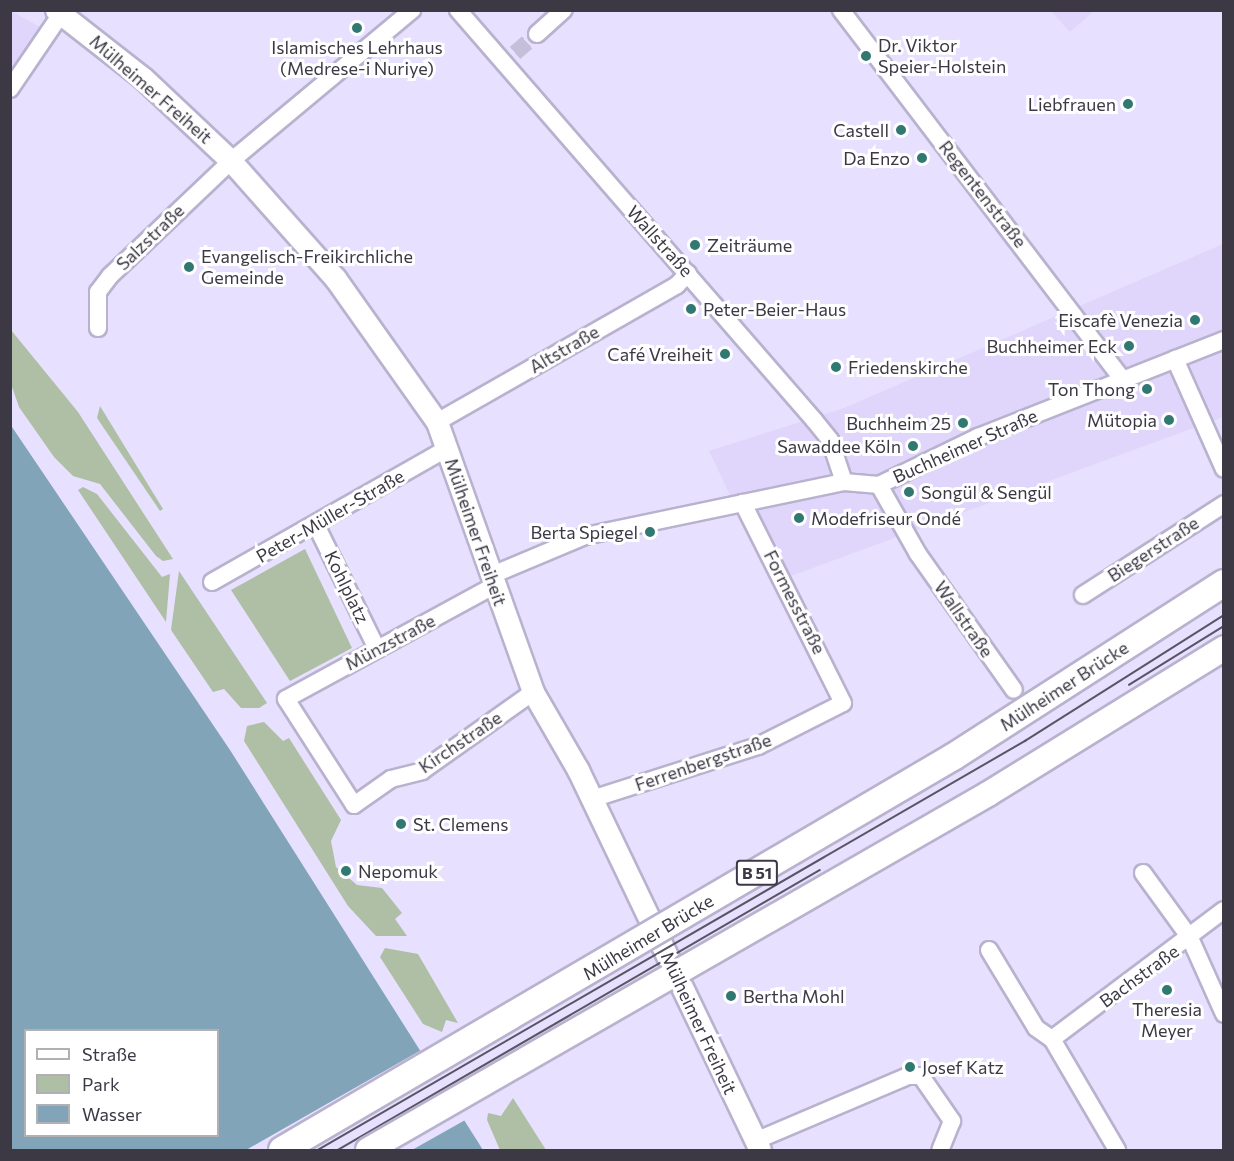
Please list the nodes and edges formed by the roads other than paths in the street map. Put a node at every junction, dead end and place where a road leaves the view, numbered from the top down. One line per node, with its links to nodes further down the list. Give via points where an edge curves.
1 (412, 10): 8 (street, Salzstraße)
2 (458, 10): 9 (street, Wallstraße, via 509,57)
3 (564, 10): 6 (street)
4 (841, 10): 13 (street, Regentenstraße)
5 (59, 12): 7 (street); 8 (street, Mülheimer Freiheit, via 143,78)
6 (537, 34)
7 (10, 88)
8 (231, 160): 10 (street, Salzstraße, via 110,276 98,292); 14 (street, Mülheimer Freiheit, via 335,278)
9 (688, 273): 14 (street, Altstraße, via 677,285); 17 (street, Wallstraße, via 830,440)
10 (98, 328)
11 (1224, 340): 12 (street, Buchheimer Straße)
12 (1175, 358): 13 (street, Buchheimer Straße); 16 (street)
13 (1122, 379): 18 (street, Buchheimer Straße)
14 (437, 422): 15 (street, Mülheimer Freiheit)
15 (448, 448): 21 (street, Peter-Müller-Straße); 22 (street, Mülheimer Freiheit)
16 (1224, 468)
17 (844, 482): 18 (street, Buchheimer Straße); 19 (street, Buchheimer Straße)
18 (879, 485): 29 (street, Wallstraße, via 918,554)
19 (743, 503): 22 (street, Buchheimer Straße, via 585,536); 31 (street, Formesstraße)
20 (1224, 504): 25 (street, Biegerstraße)
21 (316, 525): 23 (street, Peter-Müller-Straße); 28 (street, Kohlplatz)
22 (494, 580): 28 (street, Münzstraße); 30 (street, Mülheimer Freiheit)
23 (212, 582)
24 (1224, 583): 41 (main road, Mülheimer Brücke / B 51, bridge, via 953,757)
25 (1083, 595)
26 (1224, 598): 42 (main road, Mülheimer Brücke / B 51, via 1002,740)
27 (1224, 648): 43 (main road, B 51, bridge, via 988,794)
28 (377, 649): 33 (street, Münzstraße, via 286,699)
29 (1014, 690)
30 (533, 692): 32 (street, Mülheimer Freiheit); 33 (street, Kirchstraße, via 422,771 391,779)
31 (843, 703): 32 (street, Ferrenbergstraße, via 758,746)
32 (592, 799): 40 (street, Mülheimer Freiheit)
33 (354, 805)
34 (1143, 873): 36 (street)
35 (1224, 910): 36 (street, Bachstraße)
36 (1190, 938): 38 (street); 39 (street, Bachstraße)
37 (989, 950): 39 (street, via 1036,1028)
38 (1224, 1014)
39 (1052, 1039): 45 (street)
40 (758, 1146): 44 (street, via 908,1076 927,1080 953,1128)
41 (282, 1150)
42 (299, 1150)
43 (368, 1150)
44 (940, 1150)
45 (1117, 1150)

